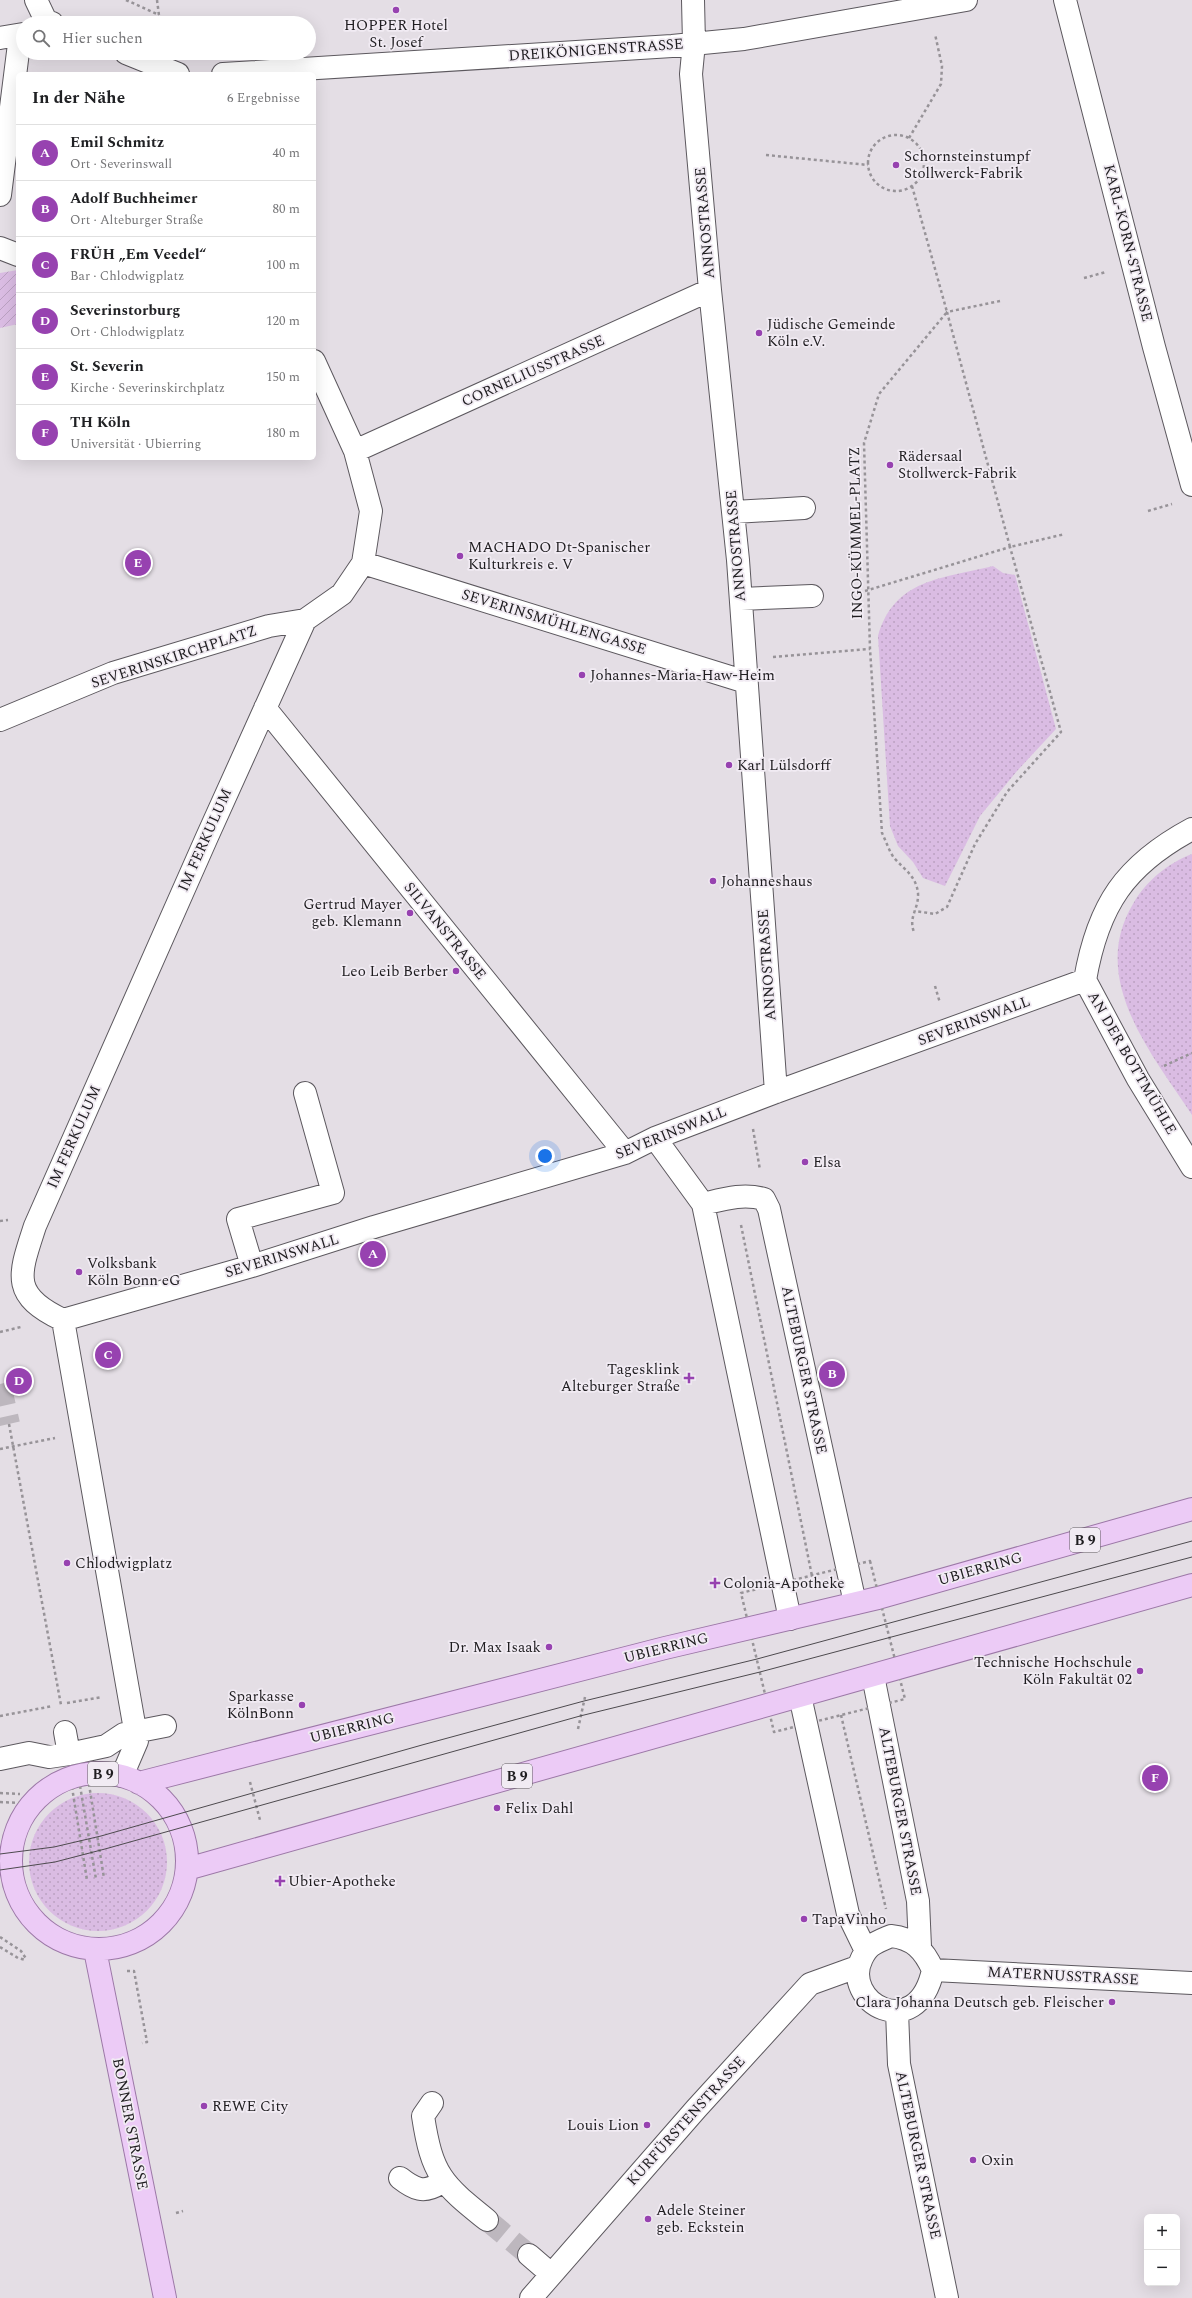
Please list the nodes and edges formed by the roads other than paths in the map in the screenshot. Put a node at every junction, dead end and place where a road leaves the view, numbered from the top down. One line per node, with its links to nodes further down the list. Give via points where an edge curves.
1 (36, 0): 5 (street)
2 (693, 0): 7 (street, ANNOSTRASSE)
3 (966, 0): 7 (street, DREIKÖNIGENSTRASSE, via 744,39)
4 (1065, 0): 17 (street, KARL-KORN-STRASSE)
5 (44, 16)
6 (14, 36): 11 (street)
7 (694, 43): 10 (street, DREIKÖNIGENSTRASSE); 14 (street, ANNOSTRASSE, via 691,74)
8 (143, 60): 9 (street)
9 (173, 72)
10 (253, 72)
11 (0, 195)
12 (0, 248): 13 (street)
13 (16, 254)
14 (710, 290): 16 (street, CORNELIUSSTRASSE); 19 (street, ANNOSTRASSE)
15 (316, 365): 16 (street)
16 (355, 451): 20 (street, via 371,511)
17 (1192, 485)
18 (804, 508): 19 (street)
19 (734, 512): 22 (street, ANNOSTRASSE)
20 (363, 563): 23 (street, via 342,594); 24 (street, SEVERINSMÜHLENGASSE)
21 (812, 596): 22 (street)
22 (741, 599): 24 (street, ANNOSTRASSE)
23 (305, 620): 25 (street, IM FERKULUM); 26 (street, SEVERINSKIRCHPLATZ, via 269,626 113,673)
24 (746, 682): 29 (street, ANNOSTRASSE)
25 (265, 708): 32 (street, SILVANSTRASSE); 36 (street, IM FERKULUM, via 33,1232 22,1273 24,1288 32,1301 42,1310)
26 (0, 720)
27 (1192, 829): 28 (street, via 1163,845 1136,868 1113,895 1098,923)
28 (1085, 980): 29 (street, SEVERINSWALL); 33 (street, AN DER BOTTMÜHLE, via 1138,1079)
29 (776, 1092): 31 (street, SEVERINSWALL)
30 (305, 1093): 35 (street, via 333,1193 238,1219)
31 (655, 1138): 32 (street, SEVERINSWALL); 34 (street)
32 (625, 1153): 35 (street, SEVERINSWALL)
33 (1192, 1167)
34 (703, 1204): 39 (street, ALTEBURGER STRASSE, via 736,1197 752,1196 764,1199 770,1215); 40 (street)
35 (252, 1266): 36 (street, SEVERINSWALL)
36 (63, 1320): 45 (street)
37 (1192, 1509): 39 (main road, UBIERRING / B 9)
38 (1192, 1585): 41 (main road, B 9)
39 (855, 1603): 40 (main road, UBIERRING / B 9)
40 (790, 1619): 48 (main road, UBIERRING / B 9)
41 (873, 1676): 42 (main road, B 9); 52 (street, ALTEBURGER STRASSE, via 918,1901)
42 (800, 1696): 50 (main road, B 9); 54 (street, via 848,1914)
43 (165, 1726): 45 (street)
44 (65, 1732): 47 (street)
45 (136, 1732): 47 (street, via 124,1734); 48 (street, via 137,1741)
46 (0, 1759): 47 (street, via 29,1753)
47 (70, 1764)
48 (130, 1780): 49 (main road, B 9, via 96,1774 65,1781 48,1790); 50 (main road, B 9, via 159,1796 174,1814 186,1848)
49 (8, 1829): 51 (main road, B 9, via 11,1854)
50 (187, 1869): 53 (main road, B 9, via 178,1901 158,1928 128,1945)
51 (8, 1895): 53 (main road, B 9, via 53,1938)
52 (920, 1947): 54 (street, via 909,1940 891,1936 871,1946); 55 (street, ALTEBURGER STRASSE)
53 (95, 1950): 64 (main road, BONNER STRASSE)
54 (862, 1959): 57 (street, via 858,1978 864,1994 872,2003 887,2010); 63 (street, KURFÜRSTENSTRASSE, via 810,1984)
55 (933, 1970): 56 (street, MATERNUSSTRASSE); 57 (street, via 930,1987 923,1998 912,2006)
56 (1192, 1983)
57 (897, 2011): 66 (street, ALTEBURGER STRASSE, via 899,2064)
58 (432, 2103): 61 (street, via 423,2116 430,2155 436,2168 454,2193)
59 (400, 2178): 60 (street, via 415,2189 432,2188)
60 (440, 2183)
61 (487, 2220)
62 (529, 2255): 63 (street)
63 (551, 2274): 65 (street, KURFÜRSTENSTRASSE)
64 (165, 2298)
65 (531, 2298)
66 (947, 2298)

